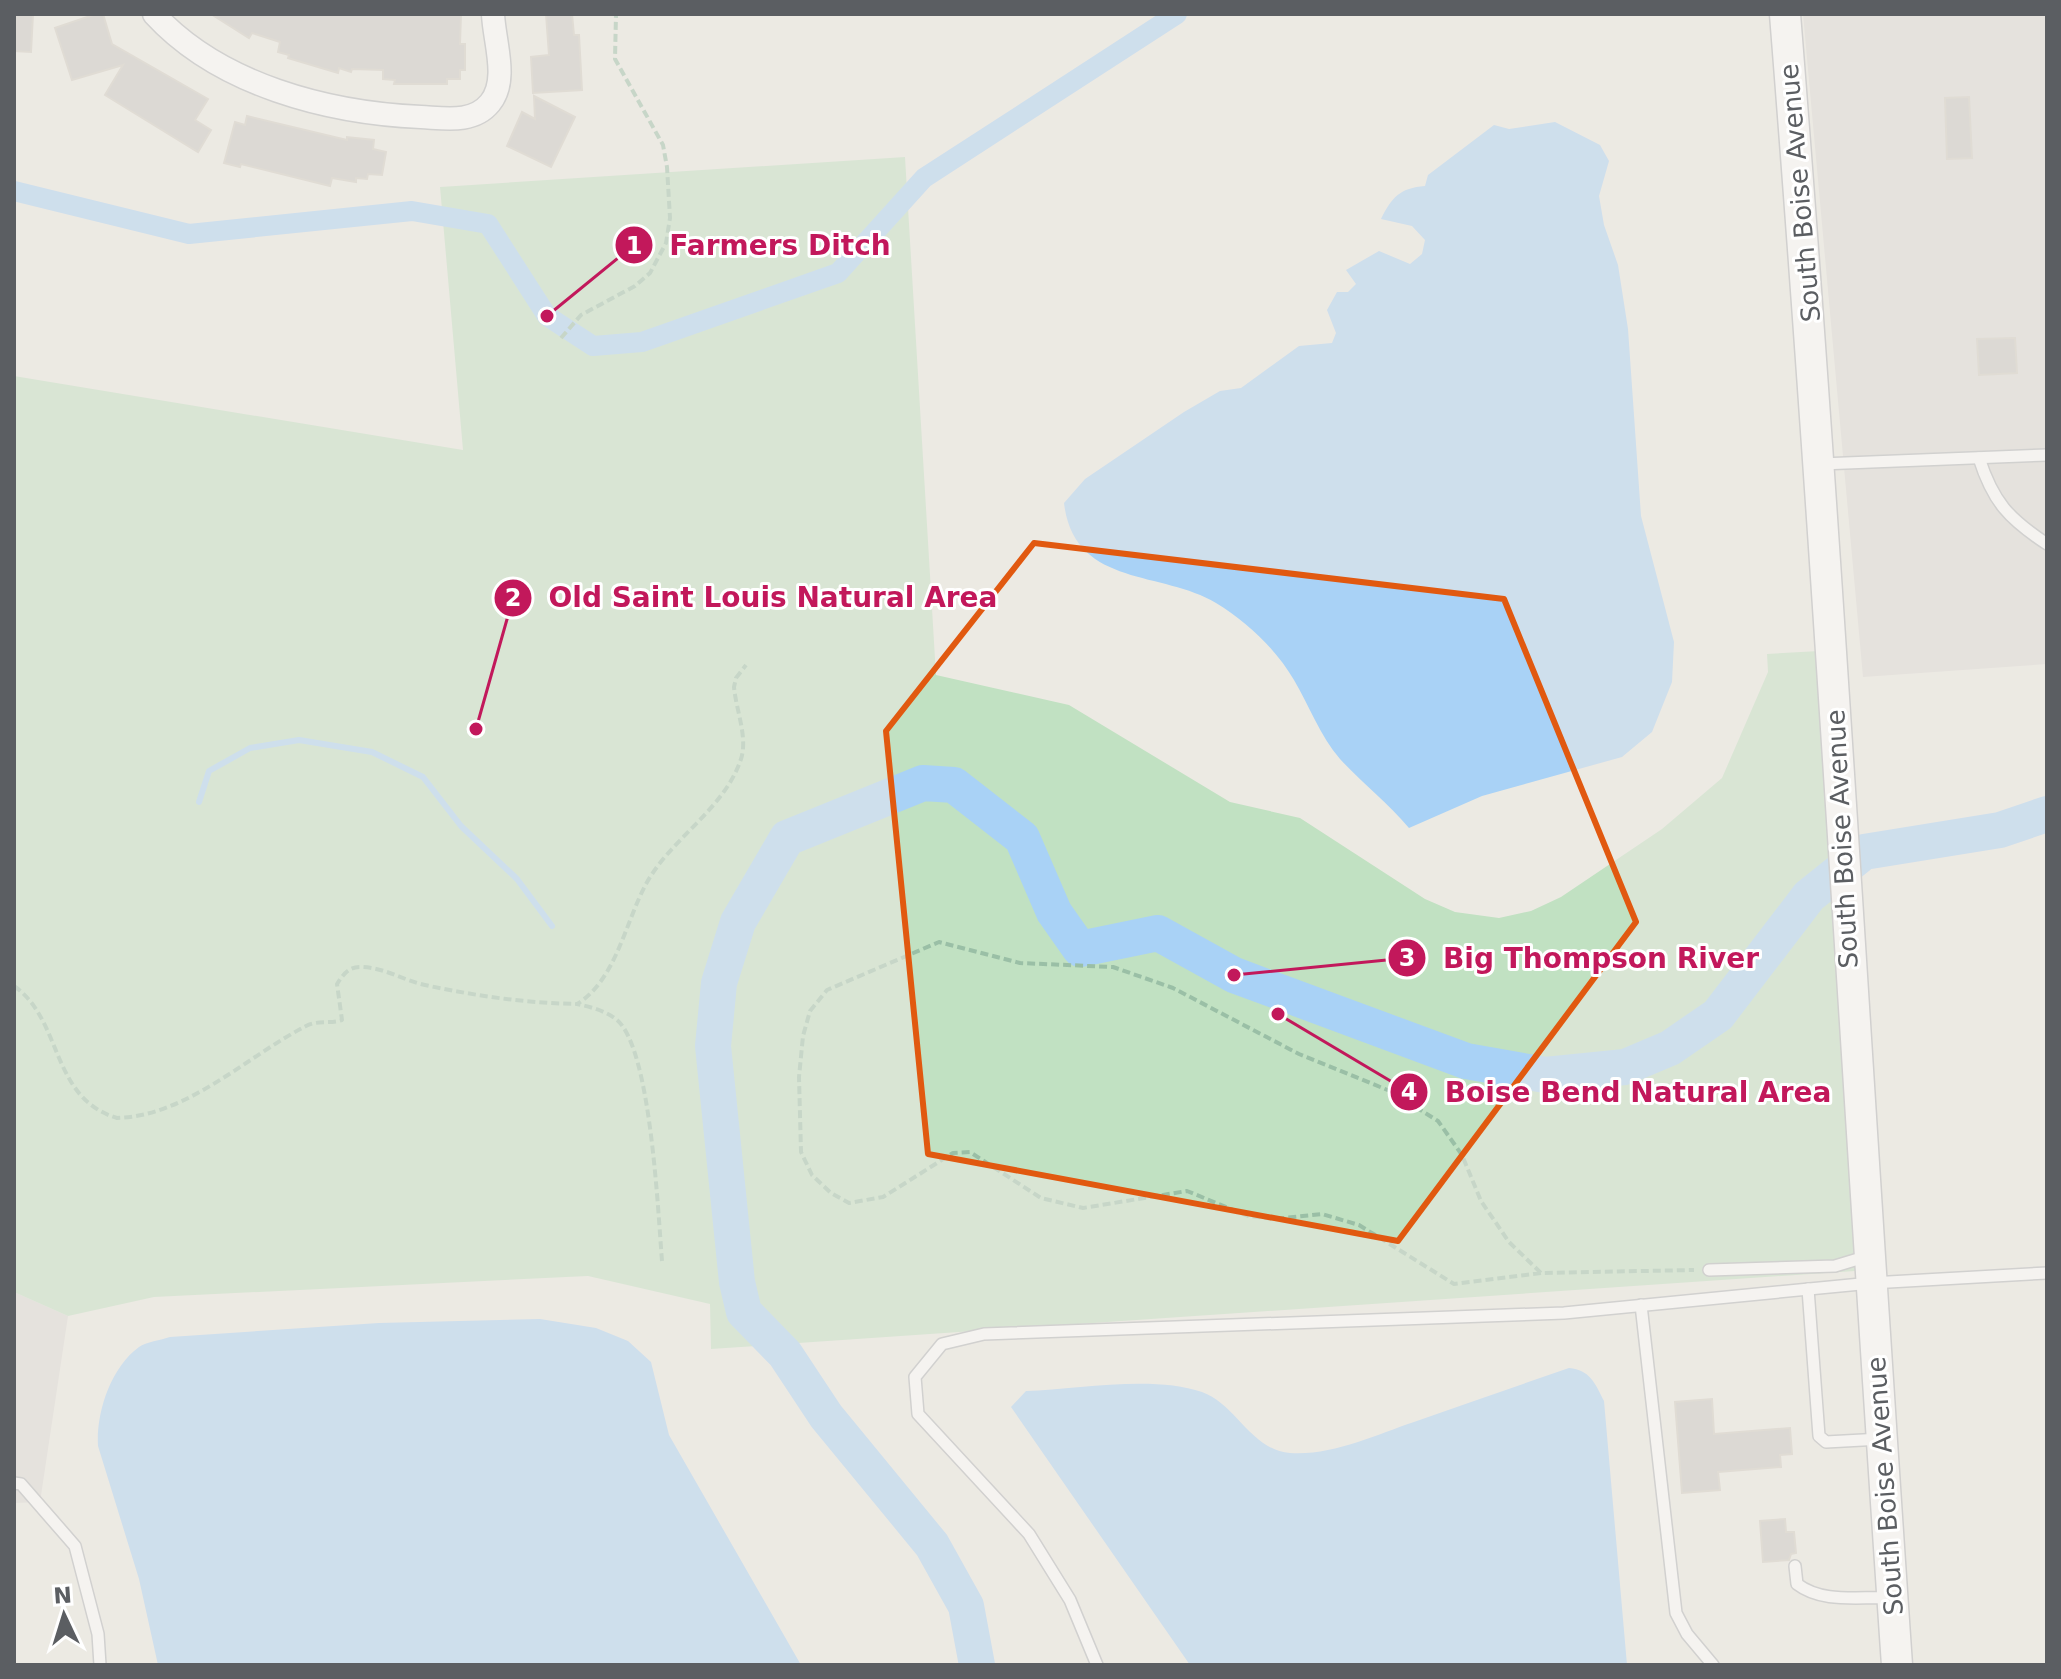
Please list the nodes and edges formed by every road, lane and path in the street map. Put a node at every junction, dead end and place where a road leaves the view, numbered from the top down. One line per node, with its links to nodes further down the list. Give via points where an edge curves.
1 (154, 14): 2 (street, via 192,49 263,85 365,112 464,118 485,108 498,88)
2 (493, 14)
3 (616, 14): 5 (path, via 615,59 663,145 670,191 666,243 650,273 581,315)
4 (1785, 14): 8 (main road, South Boise Avenue)
5 (561, 338)
6 (2047, 455): 7 (lane)
7 (1979, 458): 8 (lane); 9 (lane, via 1989,490 2004,511)
8 (1821, 464): 14 (main road, South Boise Avenue)
9 (2047, 544)
10 (746, 665): 12 (path, via 734,687 743,755 734,777 667,853 645,885 592,995)
11 (14, 986): 12 (path, via 39,1014 74,1091 117,1118 188,1097 309,1024 342,1020 337,984 356,967 516,1003)
12 (577, 1004): 13 (path, via 596,1008 628,1032 649,1108)
13 (662, 1261)
14 (1870, 1269): 15 (lane); 17 (lane); 18 (lane); 20 (main road, South Boise Avenue)
15 (1709, 1270): 16 (path)
16 (1541, 1273): 16 (path, via 1509,1242 1481,1201 1462,1155 1438,1121 1390,1091 1299,1054 1173,988 1113,967 1020,963 939,942 827,990 810,1011 799,1077 801,1152 812,1175 849,1203 883,1197 953,1153 970,1152 1041,1198 1083,1208 1187,1191 1248,1216 1322,1214 1359,1225 1454,1284)
17 (2047, 1273)
18 (1808, 1289): 19 (lane); 20 (lane, via 1819,1436 1826,1442)
19 (1641, 1305): 25 (lane, via 1564,1313 984,1334 942,1344 915,1377 918,1414 1029,1534 1070,1600); 26 (lane, via 1676,1613)
20 (1882, 1439): 23 (main road, South Boise Avenue)
21 (14, 1483): 24 (lane, via 21,1484 75,1546 98,1634)
22 (1795, 1566): 23 (lane, via 1797,1584 1809,1594)
23 (1892, 1598): 27 (main road, South Boise Avenue)
24 (100, 1665)
25 (1097, 1665)
26 (1713, 1665)
27 (1897, 1665)

